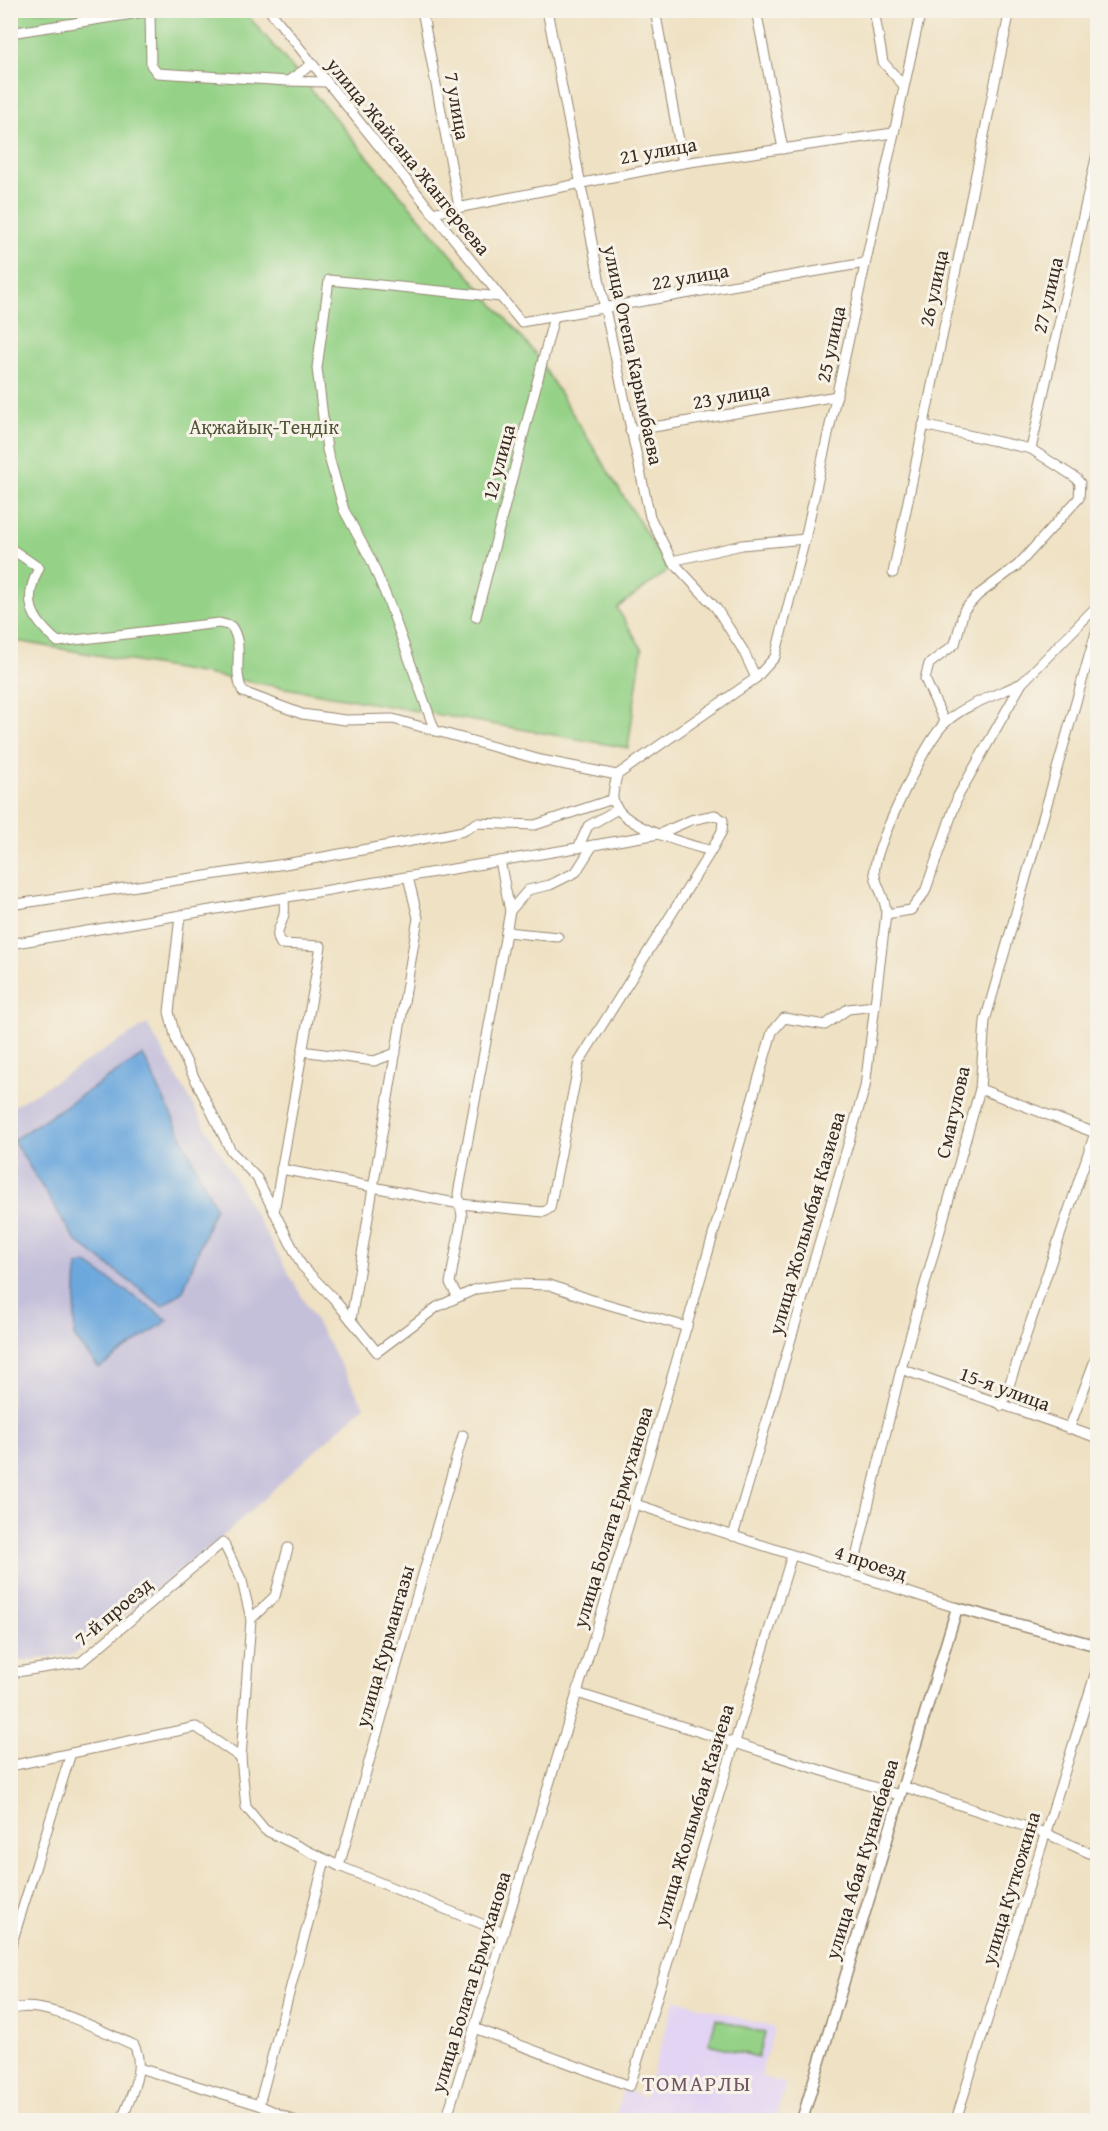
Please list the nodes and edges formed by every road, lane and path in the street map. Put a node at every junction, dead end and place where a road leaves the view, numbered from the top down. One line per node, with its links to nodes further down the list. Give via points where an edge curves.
1 (269, 10): 11 (street, улица Жайсана Жангереева)
2 (422, 10): 21 (street, 7 улица)
3 (547, 10): 19 (street, улица Отепа Карымбаева)
4 (655, 10): 18 (street)
5 (756, 10): 16 (street)
6 (874, 10): 14 (street, via 883,62)
7 (921, 10): 14 (street, 25 улица)
8 (1010, 10): 29 (street, 26 улица)
9 (154, 11): 10 (street); 12 (street, via 151,64 156,73)
10 (10, 33)
11 (311, 65): 12 (street); 13 (street, улица Жайсана Жангереева)
12 (288, 81): 13 (street)
13 (325, 82): 22 (street, улица Жайсана Жангереева)
14 (904, 86): 15 (street, 25 улица)
15 (893, 133): 16 (street, 21 улица); 23 (street, 25 улица)
16 (783, 148): 18 (street, 21 улица)
17 (1098, 149): 20 (street, 27 улица)
18 (683, 163): 19 (street, 21 улица)
19 (580, 183): 21 (street, 21 улица); 25 (street, улица Отепа Карымбаева)
20 (1093, 189): 31 (street, 27 улица)
21 (459, 207): 22 (street, 21 улица)
22 (432, 213): 24 (street, улица Жайсана Жангереева)
23 (865, 263): 25 (street, 22 улица); 28 (street, 25 улица)
24 (501, 297): 27 (street, улица Жайсана Жангереева); 42 (street, via 329,280 317,368 327,450 344,510 389,603)
25 (605, 309): 26 (street, 22 улица); 30 (street, улица Отепа Карымбаева)
26 (554, 317): 27 (street, 22 улица); 37 (street, 12 улица)
27 (521, 322)
28 (837, 396): 30 (street, 23 улица); 32 (street, 25 улица)
29 (923, 425): 31 (street); 35 (street, 26 улица)
30 (630, 431): 34 (street, улица Отепа Карымбаева, via 650,517)
31 (1031, 449): 41 (street, via 1076,477 1080,483 1079,498 1018,565 964,610 955,644 929,664 925,679)
32 (805, 539): 34 (street, via 742,545); 39 (street, 25 улица, via 775,657)
33 (10, 548): 42 (street, via 39,568 30,587 32,608 41,627 58,642 219,623 231,626 238,637 238,683 243,692 302,714 345,720 393,719)
34 (672, 561): 39 (street, улица Отепа Карымбаева, via 716,608)
35 (892, 573)
36 (1098, 605): 40 (street, улица Жолымбая Казиева)
37 (476, 617)
38 (1098, 625): 63 (street, Смагулова, via 985,1021)
39 (756, 678): 43 (street, 25 улица)
40 (1022, 683): 41 (street, улица Жолымбая Казиева); 55 (street, улица Жолымбая Казиева, via 958,796 925,892 910,910)
41 (945, 723): 55 (street, улица Жолымбая Казиева, via 932,738 902,798 875,866 875,880 883,893)
42 (435, 731): 43 (street, via 541,760)
43 (617, 775): 44 (street)
44 (613, 798): 45 (street); 53 (street, via 535,825 477,823 463,831 305,861)
45 (618, 809): 46 (street); 48 (street, via 588,826)
46 (659, 834): 47 (street); 49 (street); 49 (street, via 715,815 723,820 722,831)
47 (593, 845): 48 (street); 54 (street, via 576,872 550,885 528,890)
48 (578, 848): 50 (street)
49 (711, 851): 67 (street, via 579,1062 550,1208 536,1213)
50 (500, 861): 51 (street); 54 (street)
51 (408, 877): 52 (street); 62 (street, via 418,918)
52 (284, 898): 56 (street); 61 (street, via 284,916 278,927 281,944 321,946)
53 (10, 905)
54 (510, 911): 57 (street)
55 (886, 914): 60 (street, улица Жолымбая Казиева)
56 (180, 916): 59 (street); 68 (street, via 169,1012 177,1043 231,1151 257,1178)
57 (506, 932): 58 (street); 67 (street, via 458,1194)
58 (558, 937)
59 (10, 944)
60 (874, 1006): 71 (street, улица Болата Ермуханова, via 848,1009 825,1025 784,1018 772,1032); 79 (street, улица Жолымбая Казиева, via 865,1087)
61 (302, 1051): 62 (street, via 374,1061); 65 (street)
62 (396, 1053): 66 (street)
63 (980, 1089): 64 (street); 73 (street, Смагулова)
64 (1096, 1133): 74 (street)
65 (281, 1168): 66 (street); 68 (street)
66 (374, 1187): 67 (street); 70 (street)
67 (460, 1203): 69 (street, via 462,1216 450,1283)
68 (274, 1212): 70 (street, via 302,1266)
69 (458, 1297): 70 (street, via 437,1307 377,1352); 71 (street, via 476,1289 511,1284 550,1285)
70 (351, 1320)
71 (687, 1327): 78 (street, улица Болата Ермуханова)
72 (1098, 1352): 75 (street)
73 (901, 1370): 74 (street, 15-я улица); 82 (street, Смагулова)
74 (1002, 1406): 75 (street, 15-я улица)
75 (1069, 1430): 77 (street, 15-я улица)
76 (463, 1436): 97 (street, улица Курмангазы)
77 (1098, 1438)
78 (635, 1504): 79 (street, 4 проезд); 88 (street, улица Болата Ермуханова)
79 (733, 1536): 81 (street, 4 проезд)
80 (288, 1548): 84 (street, via 275,1596)
81 (792, 1555): 82 (street, 4 проезд); 89 (street, улица Жолымбая Казиева)
82 (852, 1574): 83 (street, 4 проезд)
83 (957, 1608): 85 (street, 4 проезд); 93 (street, улица Абая Кунанбаева)
84 (251, 1619): 87 (street, 7-й проезд, via 242,1581 223,1542 81,1662); 91 (street)
85 (1098, 1646)
86 (1098, 1665): 94 (street, улица Куткожина)
87 (10, 1673)
88 (577, 1693): 89 (street); 98 (street, улица Болата Ермуханова)
89 (733, 1743): 93 (street); 101 (street, улица Жолымбая Казиева, via 630,2086)
90 (71, 1753): 91 (street, via 196,1727); 92 (street); 99 (street)
91 (241, 1758): 96 (street, via 246,1807 264,1830)
92 (10, 1766)
93 (900, 1790): 94 (street); 108 (street, улица Абая Кунанбаева)
94 (1045, 1833): 95 (street); 109 (street, улица Куткожина)
95 (1098, 1857)
96 (326, 1860): 97 (street); 103 (street)
97 (339, 1866): 98 (street)
98 (504, 1933): 101 (street, улица Болата Ермуханова)
99 (10, 1949)
100 (10, 2010): 102 (street, via 41,2007 134,2045 140,2056)
101 (474, 2028): 107 (street, улица Болата Ермуханова)
102 (139, 2068): 103 (street); 105 (street)
103 (259, 2105): 104 (street)
104 (280, 2119): 106 (street)
105 (122, 2121)
106 (293, 2121)
107 (446, 2121)
108 (802, 2121)
109 (956, 2121)

